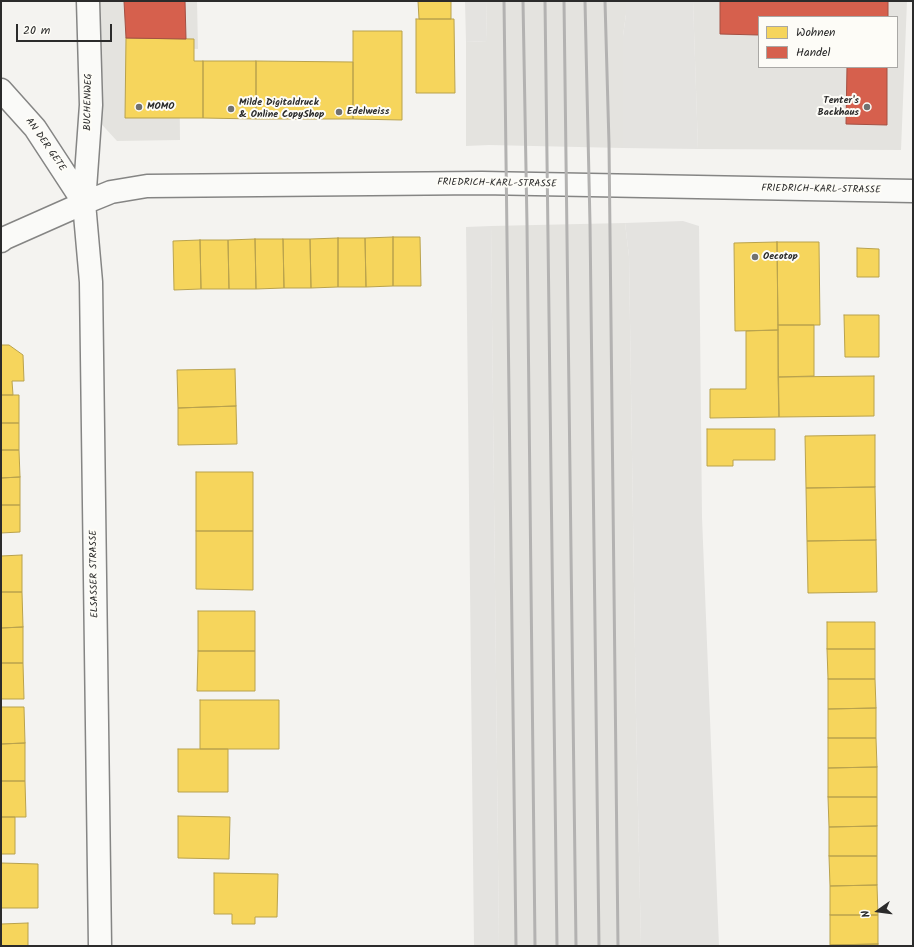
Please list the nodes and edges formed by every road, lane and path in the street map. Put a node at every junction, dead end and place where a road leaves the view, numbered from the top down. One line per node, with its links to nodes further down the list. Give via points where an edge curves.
1 (88, 1): 4 (street, BUCHENWEG, via 91,105)
2 (1, 90): 4 (street, AN DER GETE, via 35,128)
3 (913, 191): 4 (street, FRIEDRICH-KARL-STRASSE, via 482,183 147,186 111,192)
4 (84, 203): 5 (street, FRIEDRICH-KARL-STRASSE); 6 (street, ELSASSER STRASSE, via 91,282)
5 (1, 241)
6 (100, 946)

